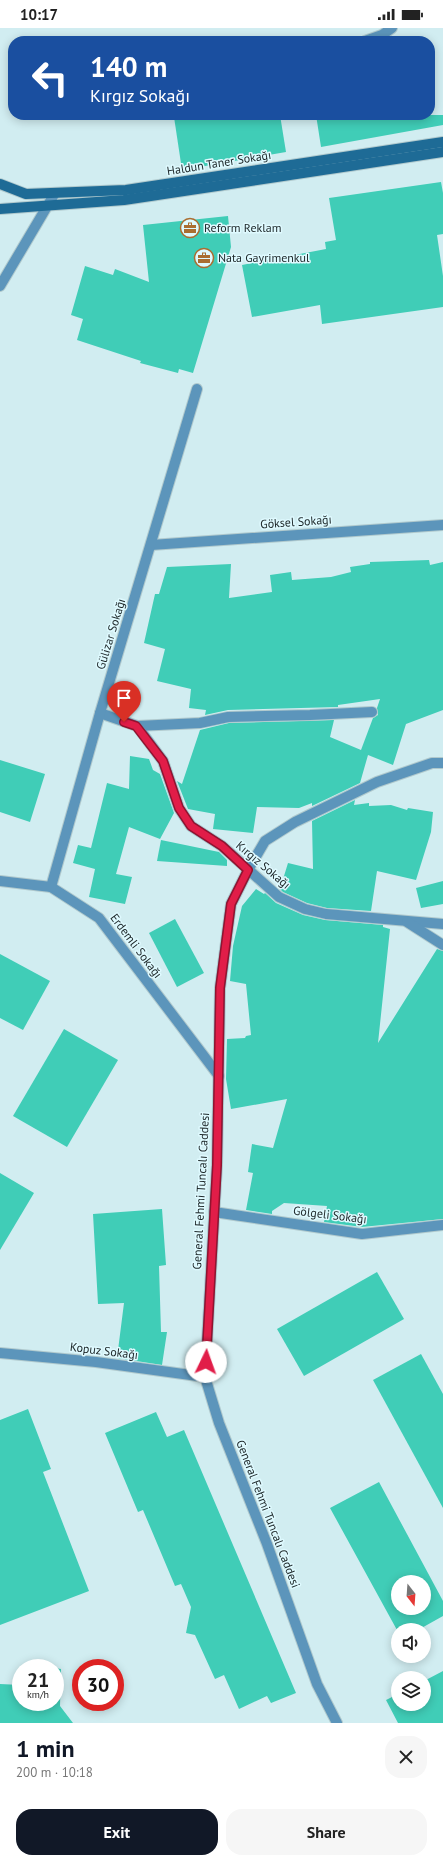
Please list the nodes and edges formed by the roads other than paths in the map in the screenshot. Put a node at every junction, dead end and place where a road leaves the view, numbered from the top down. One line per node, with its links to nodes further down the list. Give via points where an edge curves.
1 (392, 28): 2 (street)
2 (379, 36)
3 (443, 142): 6 (main road, Haldun Taner Sokağı, via 126,190)
4 (443, 152): 7 (main road, via 124,200)
5 (0, 184): 6 (main road, Haldun Taner Sokağı, via 26,194)
6 (55, 193): 7 (street)
7 (47, 205): 8 (main road); 9 (street)
8 (0, 209)
9 (0, 286)
10 (197, 389): 12 (street, Gülizar Sokağı)
11 (443, 526): 12 (street, Göksel Sokağı)
12 (151, 545): 14 (street, Gülizar Sokağı)
13 (372, 712): 15 (street, via 228,717 200,723)
14 (100, 713): 15 (street); 19 (street, Gülizar Sokağı)
15 (136, 726): 17 (street, Kırgız Sokağı, via 163,761 179,808 191,826 222,846)
16 (443, 763): 17 (street, General Fehmi Tuncalı Caddesi, via 432,763 378,782 295,822 265,841)
17 (248, 870): 20 (street, Kırgız Sokağı, via 279,897 305,909 326,914); 23 (street, General Fehmi Tuncalı Caddesi, via 231,904 220,988)
18 (0, 881): 19 (street, Erdemli Sokağı)
19 (51, 887): 23 (street, Erdemli Sokağı, via 99,918)
20 (405, 921): 21 (street, Kırgız Sokağı); 22 (street, Kırgız Sokağı)
21 (443, 924)
22 (443, 945)
23 (219, 1076): 24 (street, General Fehmi Tuncalı Caddesi)
24 (214, 1212): 25 (street, Gölgeli Sokağı, via 362,1234); 27 (street, General Fehmi Tuncalı Caddesi)
25 (443, 1224)
26 (0, 1354): 27 (street, Kopuz Sokağı, via 96,1362)
27 (205, 1377): 28 (street, General Fehmi Tuncalı Caddesi, via 219,1424 267,1544 318,1684)
28 (337, 1723)

